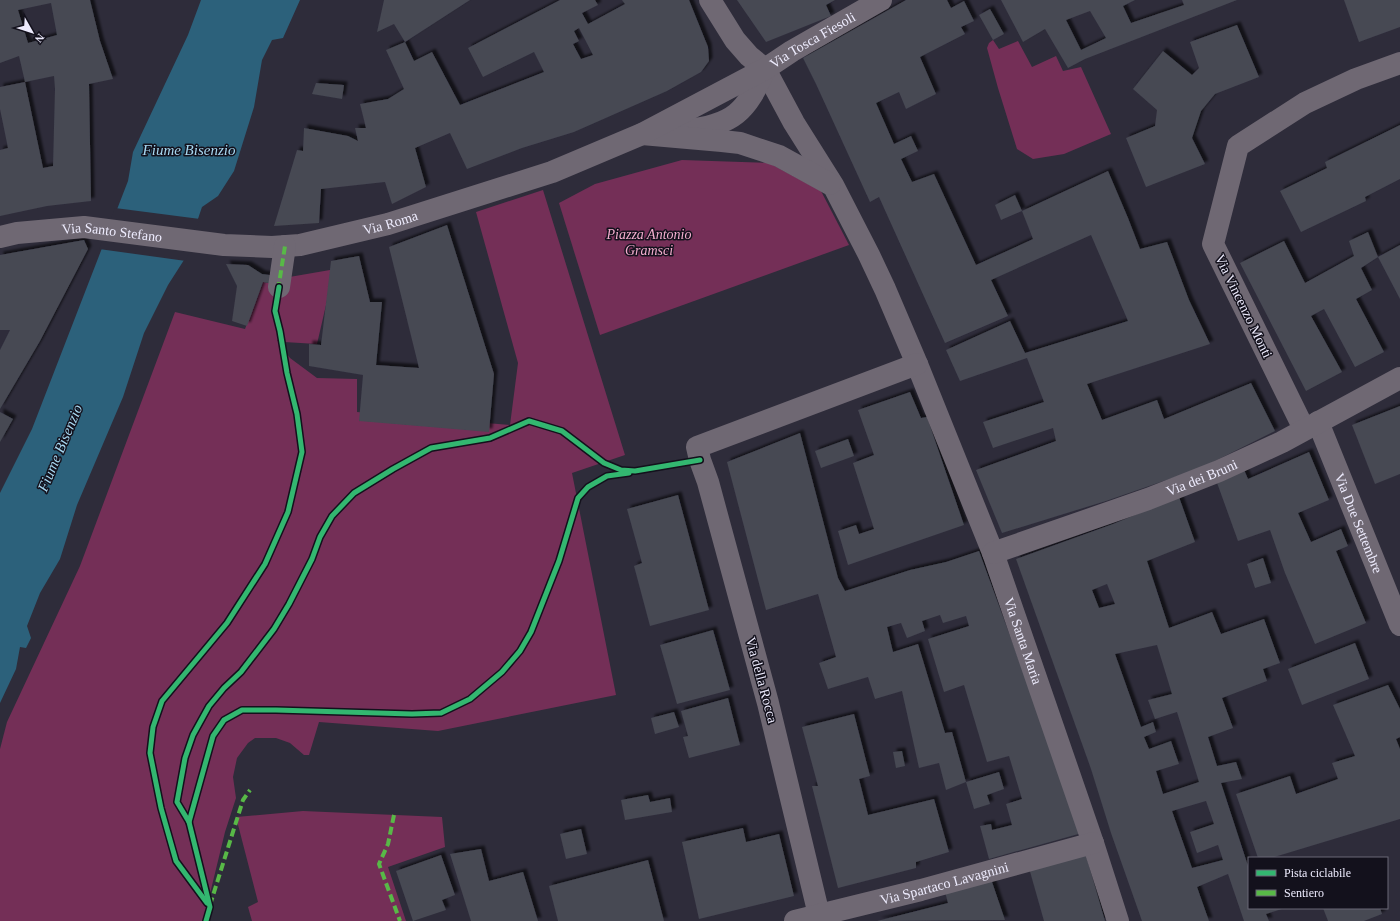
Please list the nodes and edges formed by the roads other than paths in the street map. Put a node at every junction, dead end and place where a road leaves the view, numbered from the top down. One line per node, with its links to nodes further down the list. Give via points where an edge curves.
1 (710, 0): 4 (street, via 735,40)
2 (881, 0): 4 (street, Via Tosca Fiesoli)
3 (1400, 63): 13 (street, Via Vincenzo Monti, via 1356,79 1305,103 1238,146 1213,244)
4 (765, 69): 5 (street, via 747,104 727,120 692,130); 6 (street, via 794,123)
5 (642, 134): 6 (street, via 740,143 779,156); 9 (street, Via Roma, via 552,172 388,224 300,245)
6 (833, 185): 11 (street, via 869,255)
7 (0, 237): 8 (street, Via Santo Stefano, via 16,233 84,227)
8 (224, 245): 9 (street, Via Roma)
9 (285, 246): 10 (street)
10 (278, 287)
11 (917, 364): 14 (street, Via Santa Maria); 17 (street, Via della Rocca, via 697,447 768,703)
12 (1400, 378): 13 (street, Via dei Bruni)
13 (1311, 426): 14 (street, Via dei Bruni, via 1219,471 1148,499); 15 (street, Via Due Settembre)
14 (993, 553): 16 (street, Via Santa Maria)
15 (1400, 625)
16 (1093, 843): 17 (street, Via Spartaco Lavagnini); 19 (street, Via Santa Maria)
17 (818, 915): 18 (street, Via Spartaco Lavagnini)
18 (795, 921)
19 (1118, 921)

